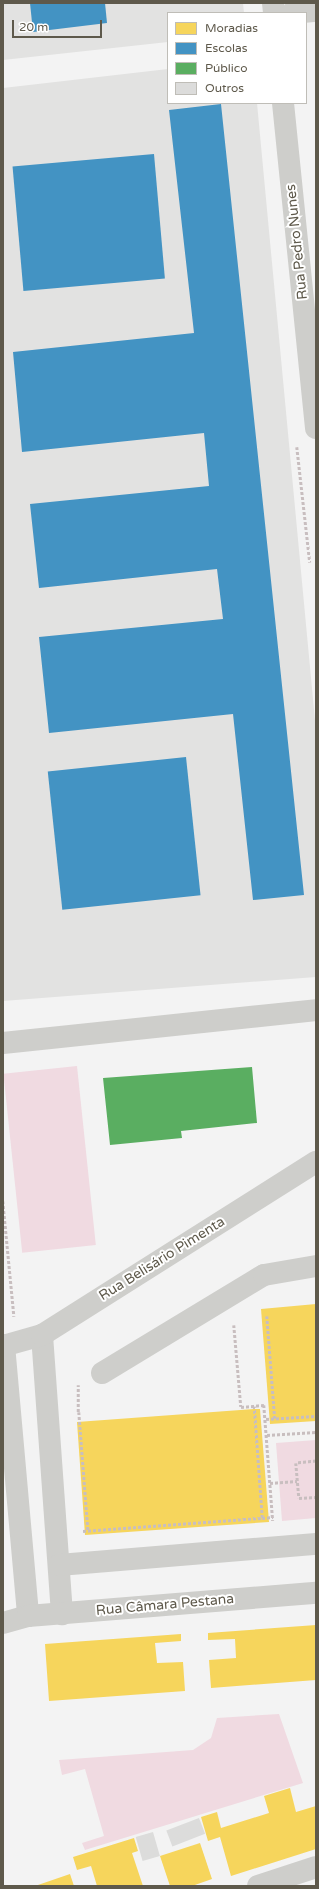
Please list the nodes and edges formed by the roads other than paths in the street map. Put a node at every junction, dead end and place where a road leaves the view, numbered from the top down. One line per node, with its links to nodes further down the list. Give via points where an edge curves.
1 (316, 11): 2 (street)
2 (304, 12)
3 (284, 104): 4 (street, Rua Pedro Nunes)
4 (316, 428)
5 (316, 1010): 6 (street)
6 (3, 1043)
7 (316, 1162): 9 (street, Rua Belisário Pimenta)
8 (316, 1266): 11 (street, via 264,1275)
9 (42, 1335): 10 (street, Rua Belisário Pimenta); 13 (street)
10 (8, 1344): 16 (street)
11 (102, 1373)
12 (316, 1544): 13 (street)
13 (59, 1565): 15 (street)
14 (316, 1593): 15 (street, Rua Câmara Pestana)
15 (62, 1614): 16 (street, Rua Câmara Pestana)
16 (28, 1616): 17 (street, Rua Câmara Pestana)
17 (3, 1623)
18 (316, 1867): 19 (street)
19 (258, 1886)

